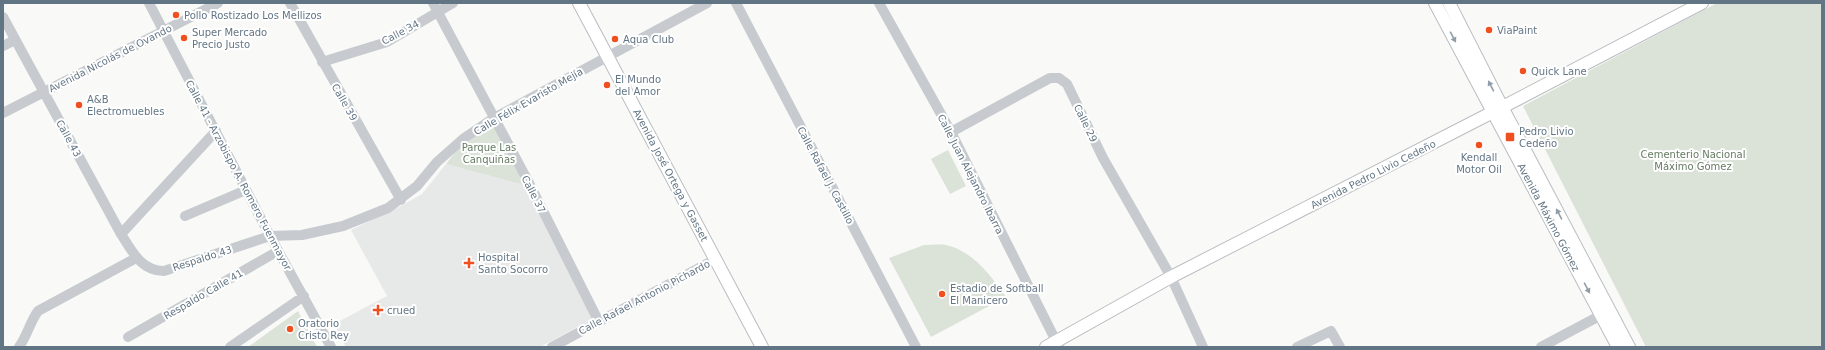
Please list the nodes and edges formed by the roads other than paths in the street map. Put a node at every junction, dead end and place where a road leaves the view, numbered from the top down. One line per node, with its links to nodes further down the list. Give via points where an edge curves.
1 (149, 3): 14 (street, Calle 41 - Arzobispo A. Romero Fuenmayor)
2 (218, 3): 14 (street, Avenida Nicolás de Ovando)
3 (290, 3): 18 (street, Calle 39)
4 (452, 3): 12 (street, Calle 34)
5 (579, 3): 17 (main road, Avenida José Ortega y Gasset)
6 (707, 3): 17 (street, Calle Félix Evaristo Mejía)
7 (736, 3): 44 (street, Calle Rafael J. Castillo)
8 (879, 3): 24 (street, Calle Juan Alejandro lbarra)
9 (1435, 3): 20 (main road, Avenida Máximo Gómez, one-way to 20)
10 (1449, 3): 20 (main road, Avenida Máximo Gómez, one-way to 10)
11 (1702, 3): 20 (main road, Avenida Pedro Livio Cedeño)
12 (435, 7): 18 (street, Calle 34, via 386,42); 22 (street, Calle 37)
13 (3, 17): 15 (street, Calle 43)
14 (163, 30): 19 (street, Avenida Nicolás de Ovando); 23 (street, Calle 41 - Arzobispo A. Romero Fuenmayor)
15 (15, 40): 16 (street); 19 (street, Calle 43)
16 (3, 46)
17 (607, 56): 22 (street, Calle Félix Evaristo Mejía); 32 (main road, Avenida José Ortega y Gasset)
18 (322, 62): 26 (street, Calle 39)
19 (43, 92): 21 (street, Avenida Nicolás de Ovando); 28 (street, Calle 43)
20 (1498, 110): 33 (main road, Avenida Pedro Livio Cedeño); 35 (main road, Avenida Máximo Gómez)
21 (3, 113)
22 (494, 118): 26 (street, Calle Félix Evaristo Mejía, via 463,139); 36 (street, Calle 37)
23 (216, 131): 25 (street, Calle 41 - Arzobispo A. Romero Fuenmayor); 28 (street)
24 (951, 132): 33 (street, Calle 29, via 1050,78 1059,78 1067,84 1103,158); 38 (street, Calle Juan Alejandro lbarra)
25 (246, 190): 27 (street); 29 (street, Calle 41 - Arzobispo A. Romero Fuenmayor)
26 (401, 200): 29 (street, Calle Félix Evaristo Mejía, via 343,226 302,235)
27 (186, 216)
28 (121, 234): 31 (street, Calle 43)
29 (270, 236): 30 (street, Calle 41 - Arzobispo A. Romero Fuenmayor); 31 (street, Respaldo 43, via 164,271 154,271)
30 (278, 251): 34 (street, Calle 41 - Arzobispo A. Romero Fuenmayor); 37 (street, Respaldo Calle 41)
31 (136, 258): 39 (street, via 38,312)
32 (716, 259): 36 (street, Calle Rafael Antonio Pichardo); 43 (main road, Avenida José Ortega y Gasset)
33 (1171, 277): 38 (main road, Avenida Pedro Livio Cedeño); 45 (street, Calle 29)
34 (304, 296): 40 (street); 41 (street, Calle 41 - Arzobispo A. Romero Fuenmayor)
35 (1606, 313): 48 (street); 49 (main road, Avenida Máximo Gómez); 50 (main road, Avenida Máximo Gómez)
36 (599, 322): 42 (street, Calle Rafael Antonio Pichardo)
37 (128, 337)
38 (1054, 345)
39 (19, 347)
40 (230, 347)
41 (331, 347)
42 (552, 347)
43 (762, 347)
44 (916, 347)
45 (1202, 347)
46 (1297, 347): 47 (street, via 1330,331)
47 (1340, 347)
48 (1541, 347)
49 (1618, 347)
50 (1629, 347)

